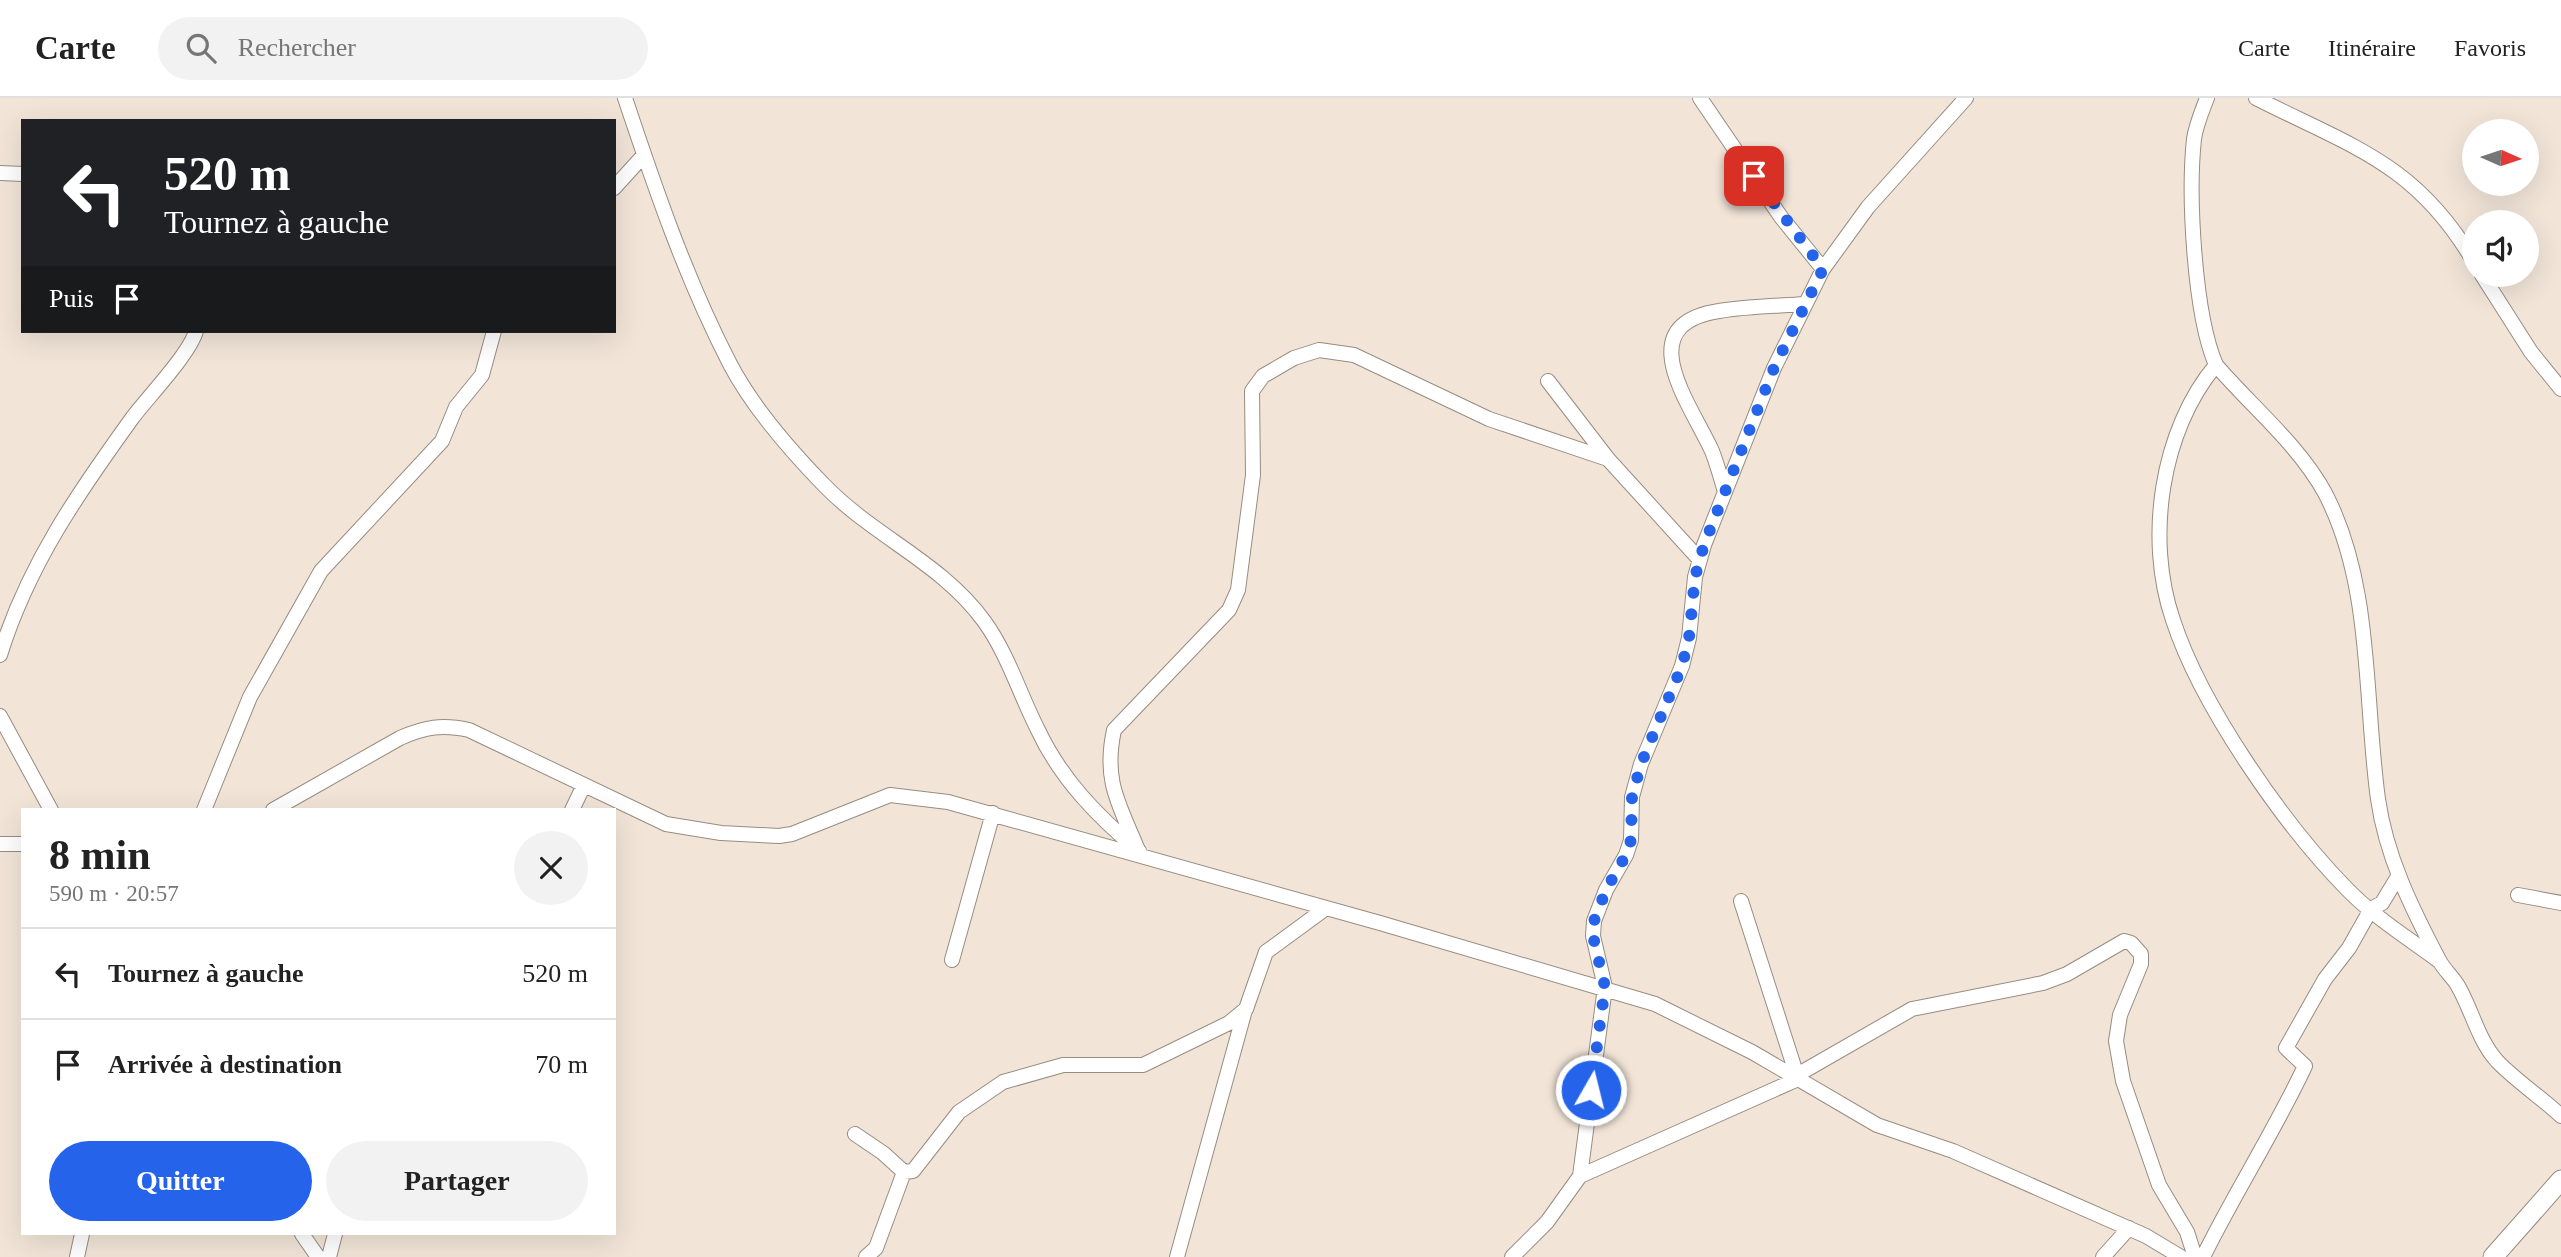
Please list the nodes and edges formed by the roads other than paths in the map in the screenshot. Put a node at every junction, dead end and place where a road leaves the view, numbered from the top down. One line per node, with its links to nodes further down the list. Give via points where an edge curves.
1 (625, 98): 6 (street)
2 (1700, 98): 11 (street, via 1781,217)
3 (1966, 98): 11 (street, via 1868,208)
4 (2207, 98): 16 (street, via 2194,139 2194,211 2200,309)
5 (2256, 98): 10 (street, via 2384,161 2407,178)
6 (644, 155): 9 (street); 32 (street, via 730,364 778,435 825,487 961,592 986,623 1039,733 1067,778 1100,820)
7 (0, 173): 8 (street)
8 (21, 174)
9 (616, 186)
10 (2462, 241)
11 (1823, 269): 13 (street)
12 (2490, 287): 18 (street)
13 (1805, 304): 20 (street); 20 (street, via 1717,311 1697,318 1672,338 1674,376 1713,453)
14 (195, 333): 22 (street, via 72,501 39,558)
15 (493, 333): 26 (street, via 482,375 456,407 442,441 321,571 250,696)
16 (2216, 365): 33 (street, via 2304,461 2325,493 2342,534 2356,587 2378,799 2386,846); 38 (street, via 2180,419 2165,471 2163,576 2172,618 2190,664 2267,790 2301,837)
17 (1549, 381): 19 (street)
18 (2561, 389)
19 (1608, 459): 21 (street); 32 (street, via 1489,419 1354,355 1320,350 1294,358 1263,376 1252,391 1253,475 1238,590 1229,610 1114,730 1109,755 1111,783)
20 (1725, 492): 21 (street)
21 (1699, 559): 41 (street, via 1682,666 1641,764 1632,797 1626,855 1594,921)
22 (0, 655)
23 (0, 716): 25 (street)
24 (584, 785): 27 (street, via 469,730 444,724 400,738); 28 (street); 29 (street, via 666,824 721,833 792,834 897,794)
25 (50, 808)
26 (205, 808)
27 (277, 808)
28 (573, 808)
29 (993, 813): 32 (street); 39 (street)
30 (0, 844): 31 (street)
31 (21, 844)
32 (1142, 855): 37 (street)
33 (2399, 875): 38 (street, via 2382,903); 40 (street)
34 (2518, 895): 36 (street)
35 (1741, 901): 43 (street)
36 (2561, 903)
37 (1326, 908): 41 (street); 42 (street, via 1266,952)
38 (2371, 909): 40 (street); 62 (street, via 2286,1048 2305,1066)
39 (951, 960)
40 (2441, 963): 44 (street, via 2497,1061)
41 (1605, 987): 43 (street, via 1703,1026); 47 (street)
42 (1246, 1009): 46 (street, via 1221,1028 1143,1065 1063,1065 1003,1083 959,1112 921,1164); 57 (street)
43 (1798, 1077): 47 (street); 49 (street, via 1877,1125 1953,1152); 61 (street, via 1912,1009 2043,983 2123,941 2130,943 2141,954 2141,964 2118,1028 2123,1081 2159,1185 2187,1232)
44 (2561, 1116)
45 (855, 1135): 46 (street)
46 (904, 1172): 56 (street, via 876,1248)
47 (1580, 1176): 58 (street, via 1548,1222)
48 (2561, 1180): 63 (main road)
49 (2129, 1228): 59 (street); 60 (street)
50 (82, 1235): 53 (street)
51 (303, 1235): 54 (street)
52 (335, 1235): 55 (street)
53 (77, 1257)
54 (318, 1257)
55 (329, 1257)
56 (866, 1257)
57 (1177, 1257)
58 (1512, 1257)
59 (2103, 1257)
60 (2181, 1257)
61 (2195, 1257)
62 (2203, 1257)
63 (2493, 1257)

